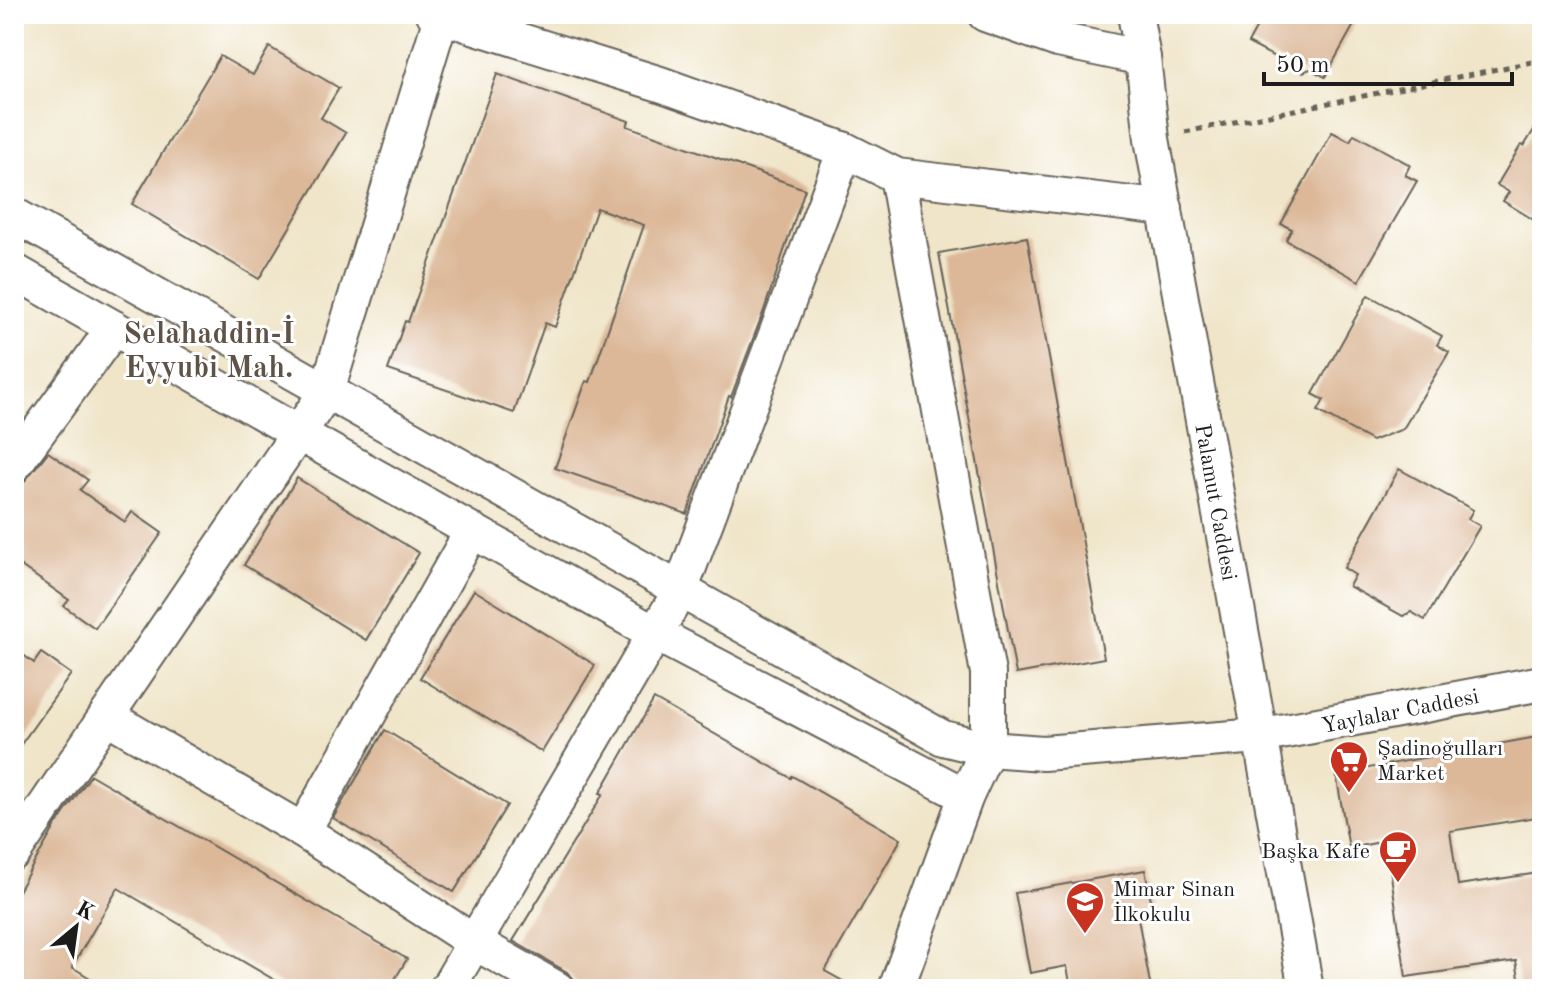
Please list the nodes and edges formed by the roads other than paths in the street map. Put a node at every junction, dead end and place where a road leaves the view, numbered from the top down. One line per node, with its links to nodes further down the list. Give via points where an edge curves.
1 (985, 14): 4 (street, via 1058,40)
2 (1135, 14): 4 (street, Palamut Caddesi)
3 (439, 15): 5 (street, via 660,84); 11 (street)
4 (1143, 58): 7 (street, Palamut Caddesi)
5 (845, 150): 6 (street); 15 (street)
6 (897, 176): 7 (street); 20 (street, via 988,673)
7 (1165, 208): 19 (street, Palamut Caddesi)
8 (14, 215): 11 (street, Yaylalar Caddesi)
9 (14, 271): 10 (street)
10 (114, 328): 12 (street); 13 (street)
11 (327, 391): 12 (street); 15 (street, Yaylalar Caddesi)
12 (298, 433): 14 (street); 18 (street)
13 (14, 465)
14 (472, 531): 16 (street); 22 (street)
15 (680, 591): 16 (street); 20 (street, Yaylalar Caddesi, via 943,738)
16 (656, 634): 21 (street); 24 (street)
17 (1542, 683): 19 (street, Yaylalar Caddesi)
18 (106, 716): 22 (street); 23 (street)
19 (1259, 736): 20 (street, Yaylalar Caddesi, via 1043,753); 28 (street, Palamut Caddesi)
20 (988, 749): 21 (street)
21 (966, 796): 27 (street)
22 (303, 831): 24 (street)
23 (14, 852)
24 (474, 942): 25 (street); 26 (street)
25 (447, 989)
26 (557, 989)
27 (896, 989)
28 (1306, 989)

